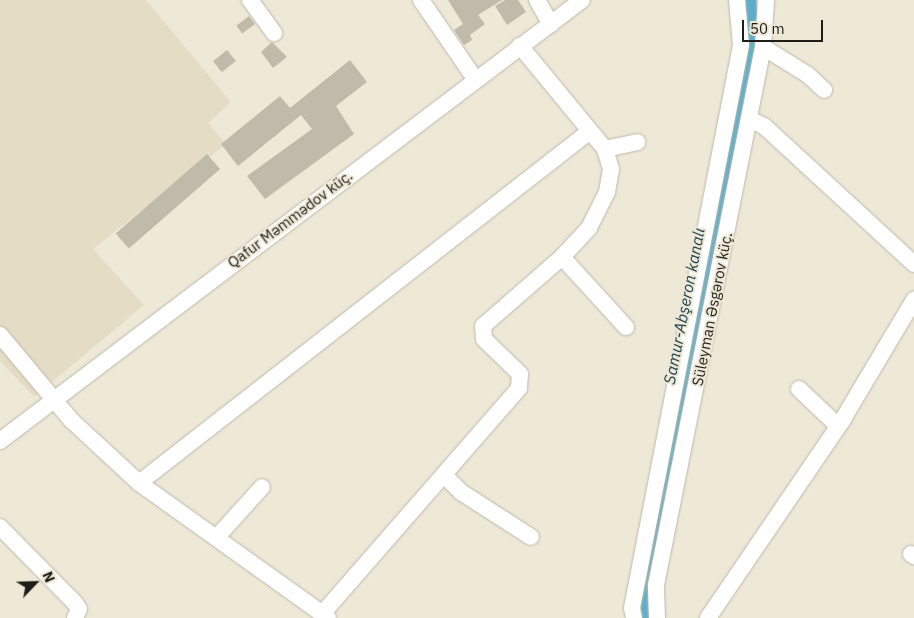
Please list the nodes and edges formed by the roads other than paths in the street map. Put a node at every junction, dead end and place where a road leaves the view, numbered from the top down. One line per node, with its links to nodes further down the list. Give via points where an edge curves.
1 (250, 0): 8 (street)
2 (421, 0): 11 (street)
3 (537, 0): 7 (street)
4 (582, 0): 7 (street, Qafur Məmmədov küç.)
5 (737, 0): 34 (street, Süleyman Əsgərov küç., via 741,45 634,599)
6 (766, 0): 10 (street, Süleyman Əsgərov küç.)
7 (551, 24): 9 (street, Qafur Məmmədov küç.)
8 (274, 33)
9 (520, 46): 11 (street, Qafur Məmmədov küç.); 14 (street)
10 (763, 47): 12 (street, via 808,75); 13 (street, Süleyman Əsgərov küç.)
11 (475, 79): 23 (street, Qafur Məmmədov küç.)
12 (824, 90)
13 (749, 119): 18 (street, via 764,126); 35 (street, Süleyman Əsgərov küç., via 656,584)
14 (590, 131): 16 (street); 27 (street)
15 (637, 142): 16 (street)
16 (605, 149): 17 (street, via 611,169 601,209 589,228)
17 (562, 257): 20 (street); 26 (street, via 483,326 484,339 516,368 522,381)
18 (914, 264)
19 (914, 300): 24 (street)
20 (626, 327)
21 (0, 335): 23 (street)
22 (799, 389): 24 (street)
23 (54, 399): 25 (street, Qafur Məmmədov küç.); 27 (street, via 86,435)
24 (838, 426): 36 (street)
25 (0, 441)
26 (444, 476): 31 (street, via 461,492); 32 (street)
27 (139, 483): 30 (street)
28 (262, 487): 30 (street)
29 (0, 527): 33 (street, via 75,603 79,609)
30 (216, 538): 32 (street)
31 (531, 538)
32 (325, 616)
33 (75, 618)
34 (634, 618)
35 (657, 618)
36 (708, 618)

